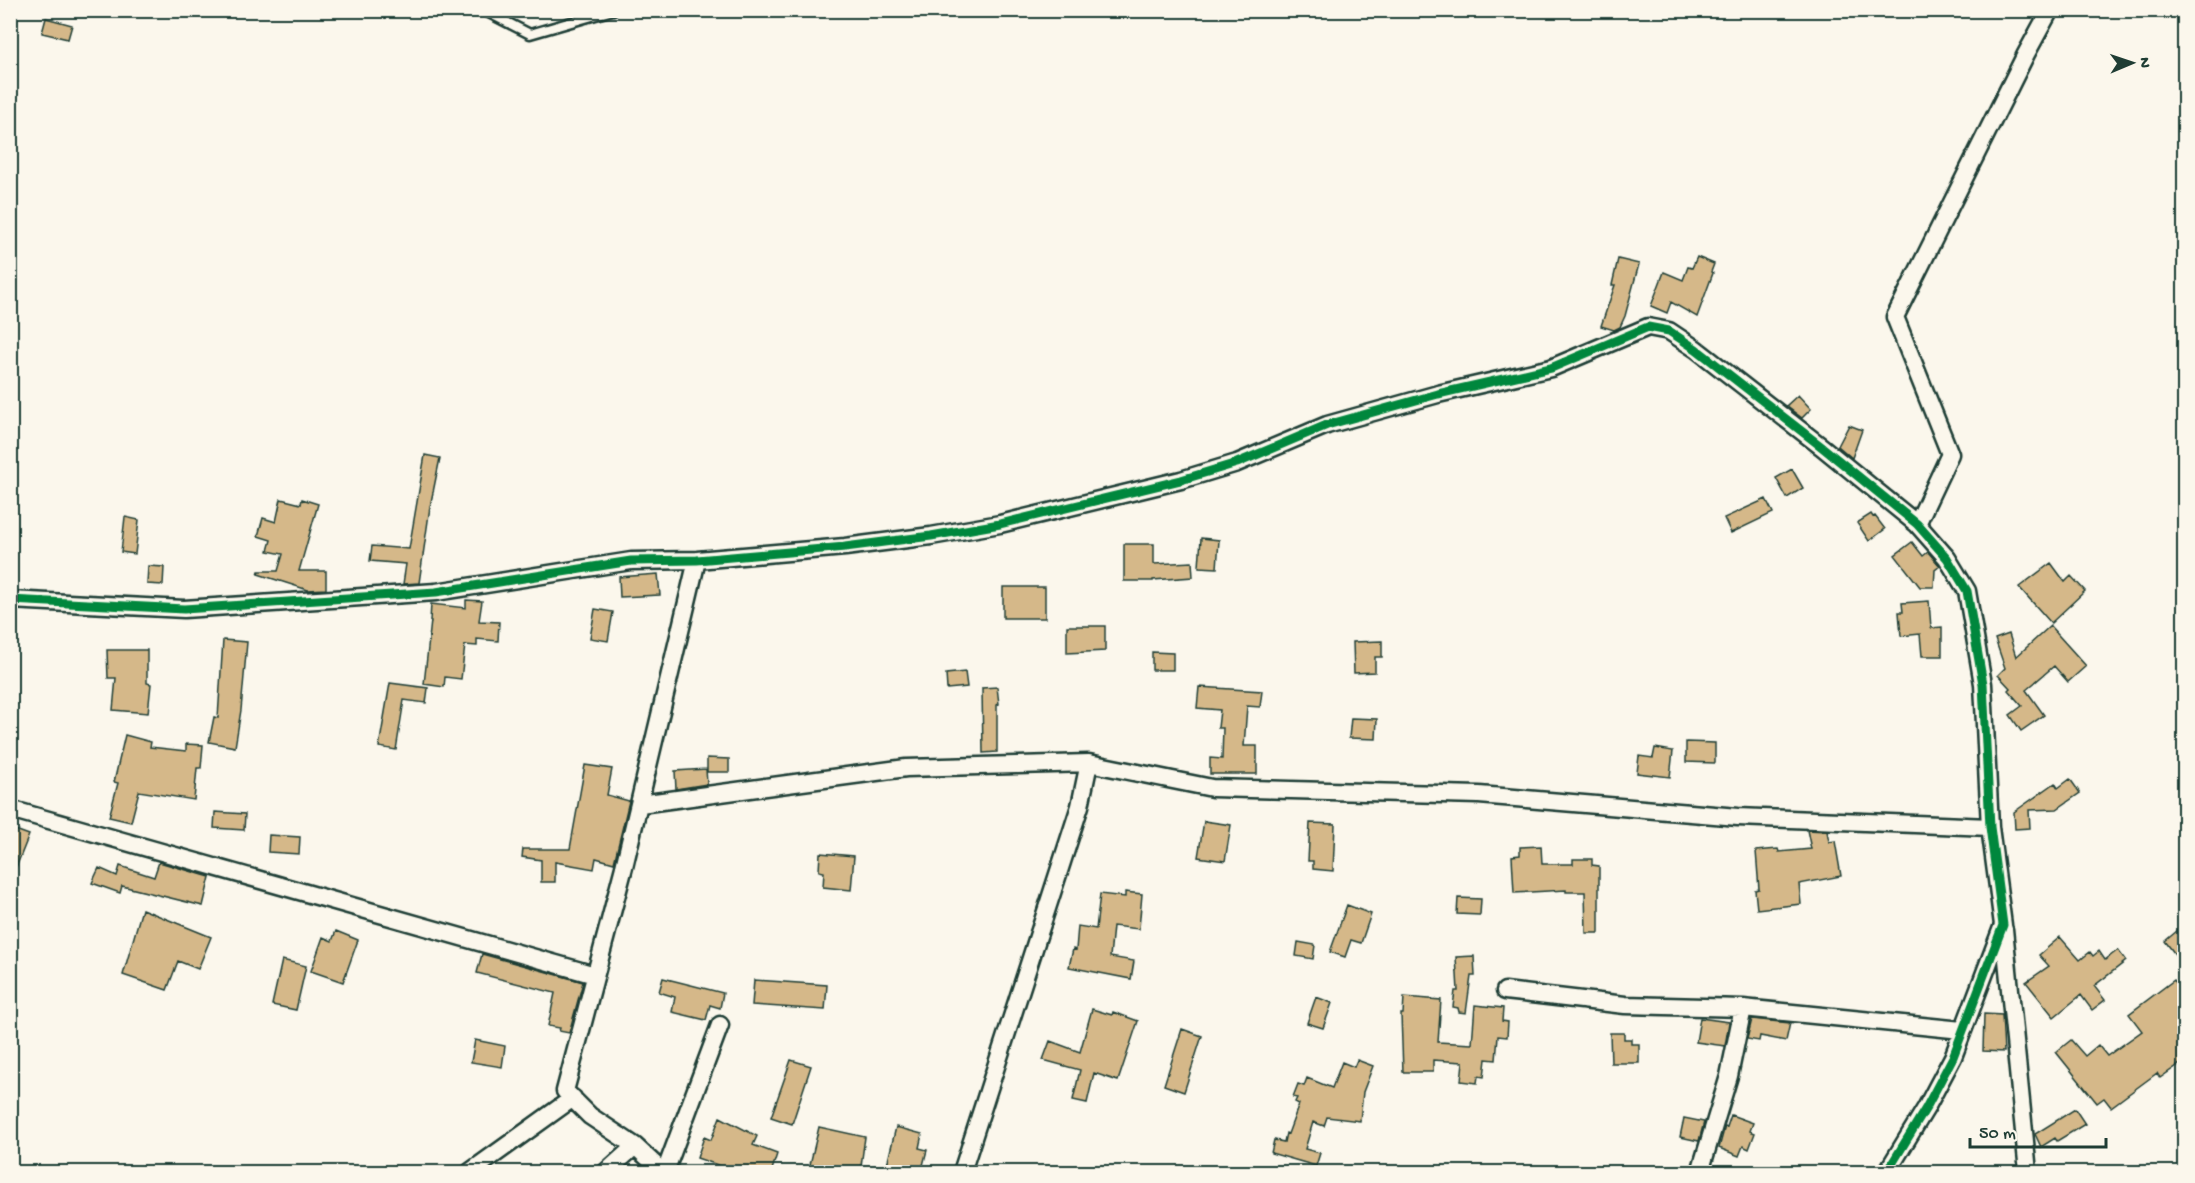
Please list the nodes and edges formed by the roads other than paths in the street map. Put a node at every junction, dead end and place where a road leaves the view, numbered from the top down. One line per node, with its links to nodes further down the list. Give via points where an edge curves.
1 (483, 10): 2 (lane, via 530,34)
2 (613, 10)
3 (2050, 10): 4 (street, via 1895,317 1950,453)
4 (1917, 524): 5 (street, via 1696,349 1670,332 1648,327 1551,368 1327,425 1237,463 1119,496 931,536); 10 (street, via 1947,558 1967,591 1983,684)
5 (698, 560): 6 (street, via 631,561 436,592 184,609); 8 (street)
6 (10, 600)
7 (1089, 763): 8 (street, via 906,768); 10 (street, via 1212,788 1479,795 1738,817); 22 (street, via 1080,806)
8 (640, 804): 12 (street)
9 (10, 809): 12 (street)
10 (1990, 827): 11 (street)
11 (2003, 925): 16 (street); 25 (street)
12 (595, 975): 17 (street, via 566,1091)
13 (1505, 991): 14 (street, via 1625,1005)
14 (1743, 1008): 16 (street); 23 (street, via 1729,1076)
15 (720, 1025): 21 (street)
16 (1962, 1030): 24 (street, via 1947,1067)
17 (573, 1098): 18 (street, via 590,1116); 19 (street)
18 (634, 1146): 20 (street); 21 (street)
19 (470, 1173)
20 (606, 1173)
21 (664, 1173)
22 (962, 1173)
23 (1700, 1173)
24 (1887, 1173)
25 (2028, 1173)

